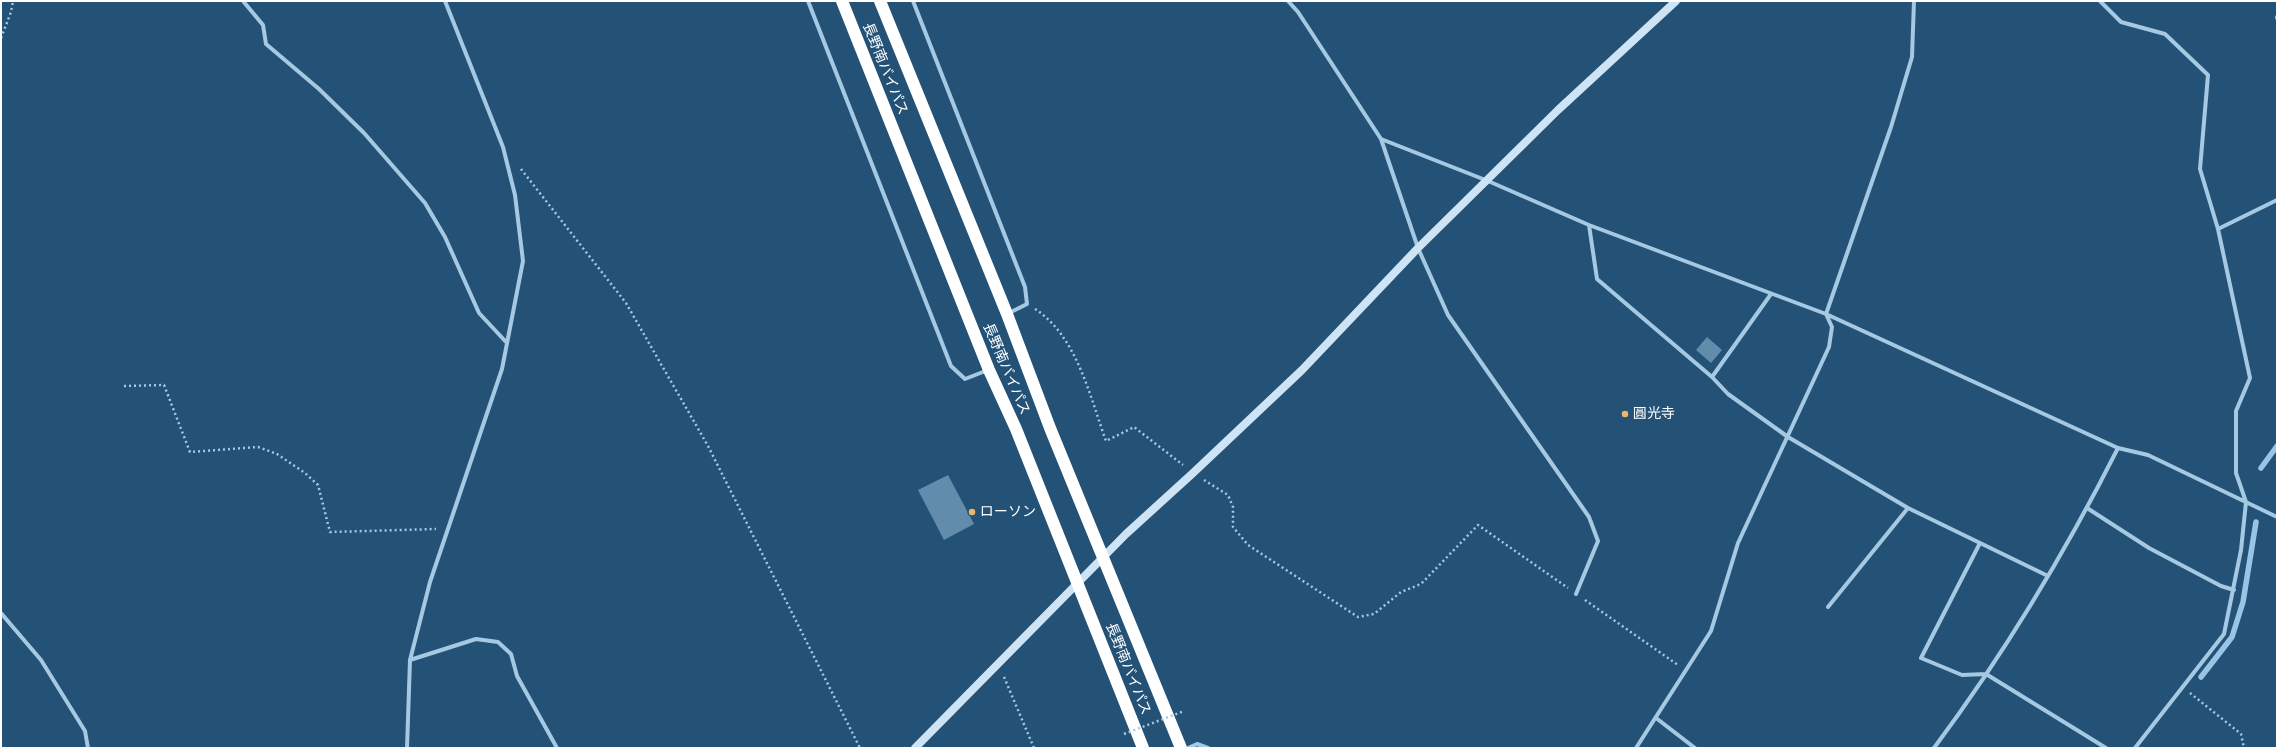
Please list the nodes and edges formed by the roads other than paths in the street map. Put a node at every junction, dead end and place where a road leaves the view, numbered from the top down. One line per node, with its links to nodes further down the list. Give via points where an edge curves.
1 (243, 1): 20 (street, via 263,25 266,44 319,88 364,133 424,203 445,237 479,313)
2 (445, 1): 20 (street, via 504,146 515,195 523,261)
3 (808, 1): 21 (street, via 951,366 965,379)
4 (842, 1): 21 (highway, 長野南バイパス)
5 (880, 1): 18 (highway, 長野南バイパス)
6 (913, 1): 18 (street, via 1024,287 1027,304)
7 (1288, 1): 11 (street, via 1298,12)
8 (1676, 1): 12 (street, via 1558,110)
9 (1914, 1): 19 (street, via 1912,56 1891,127)
10 (2100, 1): 15 (street, via 2121,22 2165,34 2208,75 2200,169)
11 (1381, 139): 12 (street); 16 (street)
12 (1488, 181): 14 (street); 16 (street)
13 (2277, 200): 15 (street)
14 (1589, 225): 17 (street); 22 (street, via 1597,278)
15 (2218, 229): 25 (street, via 2250,378 2236,412 2236,473)
16 (1418, 248): 30 (street, via 1302,370); 34 (street, via 1448,315 1589,517 1598,541)
17 (1771, 294): 19 (street); 22 (street)
18 (1007, 314): 30 (highway, 長野南バイパス, via 1050,428)
19 (1826, 314): 23 (street, via 1832,327 1829,347); 24 (street)
20 (507, 343): 37 (street, via 502,369 430,582)
21 (989, 370): 32 (highway, 長野南バイパス, via 1016,429)
22 (1712, 377): 23 (street, via 1728,394)
23 (1788, 437): 26 (street); 39 (street, via 1738,543 1711,631)
24 (2118, 448): 25 (street, via 2148,455); 27 (street)
25 (2246, 502): 28 (street); 33 (street)
26 (1908, 508): 29 (street); 35 (street)
27 (2088, 508): 31 (street); 33 (street, via 2149,548)
28 (2277, 517)
29 (1980, 543): 31 (street); 38 (street, via 1921,658 1962,675)
30 (1104, 557): 32 (street); 45 (highway, 長野南バイパス)
31 (2048, 576): 38 (street)
32 (1078, 584): 43 (street); 44 (highway, 長野南バイパス)
33 (2234, 590): 52 (street, via 2224,634)
34 (1576, 594)
35 (1828, 607)
36 (1, 613): 40 (street, via 41,660 85,731)
37 (410, 660): 41 (street); 42 (street, via 476,639 498,642 511,654 518,676)
38 (1986, 674): 50 (street); 51 (street)
39 (1656, 718): 48 (street); 49 (street)
40 (88, 748)
41 (407, 748)
42 (557, 748)
43 (915, 748)
44 (1143, 748)
45 (1181, 748)
46 (1188, 748): 47 (street, via 1197,744)
47 (1208, 748)
48 (1636, 748)
49 (1695, 748)
50 (1934, 748)
51 (2106, 748)
52 (2135, 748)

